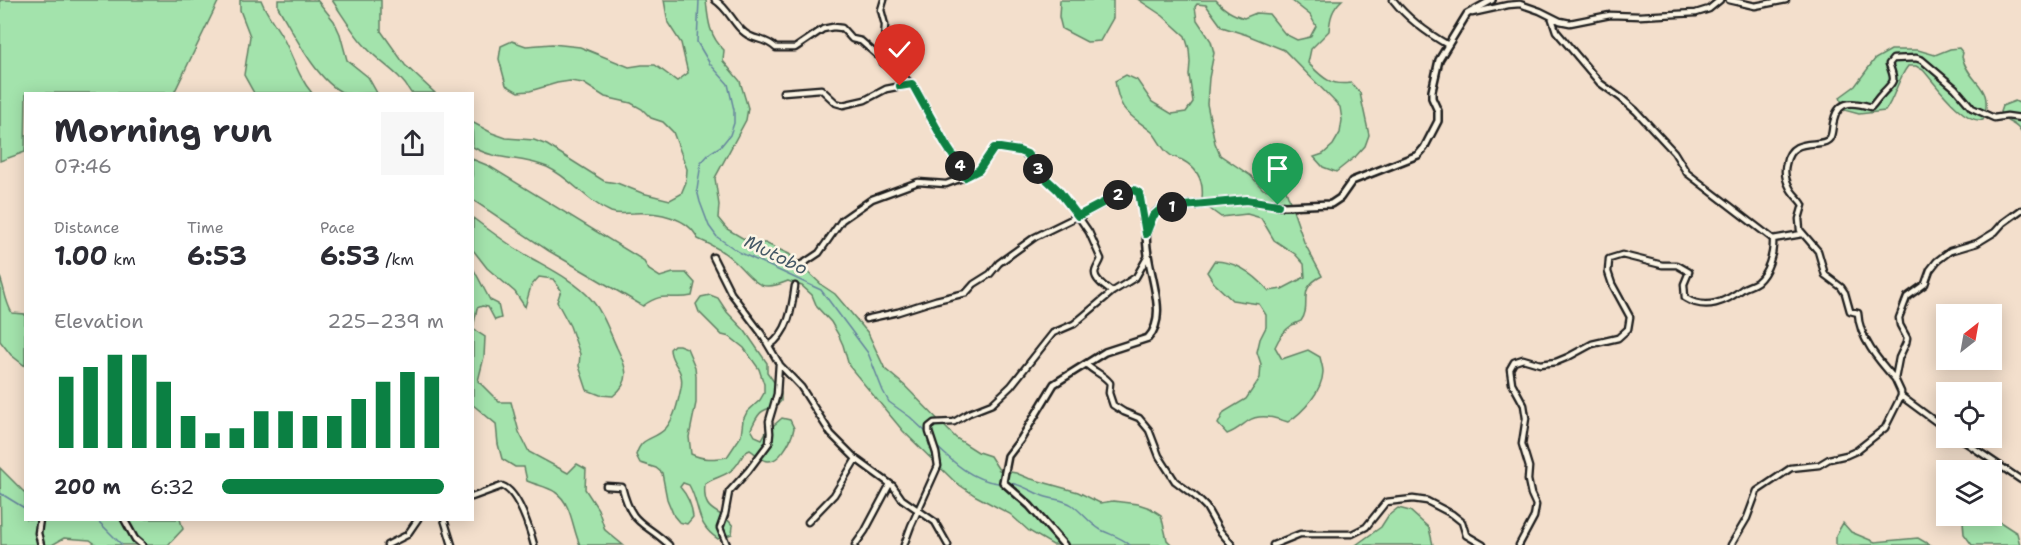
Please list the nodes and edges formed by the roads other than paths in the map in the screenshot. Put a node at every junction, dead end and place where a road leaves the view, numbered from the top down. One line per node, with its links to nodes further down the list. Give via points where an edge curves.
1 (715, 0): 11 (street, via 748,36 769,41 776,48 795,48 823,29 833,27 842,28 852,39)
2 (884, 0): 11 (street)
3 (1393, 0): 10 (street, via 1421,28)
4 (1492, 0): 8 (main road)
5 (1720, 0): 9 (street, via 1696,14 1610,15 1569,23)
6 (1729, 0): 7 (street, via 1755,6)
7 (1786, 0)
8 (1467, 14): 9 (street, via 1520,4); 10 (main road)
9 (1552, 19): 20 (street, via 1556,31 1600,83 1636,111 1674,152 1687,173)
10 (1448, 45): 18 (main road, via 1439,60 1432,91 1438,122 1418,155 1352,181 1331,204 1285,206 1247,200 1162,208 1153,216)
11 (883, 56): 12 (street, via 884,65)
12 (912, 84): 13 (street, via 843,105 821,89); 15 (street)
13 (783, 92)
14 (2021, 118): 19 (street, via 1994,118 1980,112 1922,60 1893,59 1889,64 1893,83 1874,105 1844,105 1834,116 1827,141 1802,145 1787,157 1790,188 1803,205 1799,219)
15 (965, 177): 17 (street, via 979,170 994,148 1023,152); 23 (street, via 939,184 918,182 873,200 842,220 819,253)
16 (2021, 210): 30 (street, via 1977,243 1950,251 1930,270 1925,284 1907,297 1899,318 1907,338)
17 (1078, 216): 18 (street, via 1134,190 1139,193); 25 (street, via 1101,259 1096,276); 26 (street, via 1014,251 966,294)
18 (1146, 234): 21 (main road)
19 (1802, 234): 20 (street); 30 (street, via 1818,251 1825,275 1845,293 1850,311 1858,313 1861,330)
20 (1773, 240): 59 (street, via 1770,260 1757,282 1736,296 1710,304 1695,304 1685,298 1689,272 1677,265 1622,255 1609,259 1612,284 1630,317 1628,329 1618,338 1592,344 1556,362 1514,362 1510,369 1512,383 1524,405 1522,444 1536,505)
21 (1148, 256): 25 (street, via 1136,277); 29 (main road, via 1156,294 1152,333)
22 (713, 257): 27 (street, via 731,292)
23 (797, 266)
24 (795, 286): 27 (street, via 789,320)
25 (1112, 292): 39 (street, via 1074,324 1053,333 992,404 954,422 929,427 938,462)
26 (866, 319)
27 (769, 346): 28 (street)
28 (778, 363): 34 (street, via 801,387 831,434); 51 (street, via 769,443 729,492 720,528)
29 (1086, 364): 55 (main road, via 1051,387 1021,440 1009,453 1003,482); 56 (street, via 1110,383 1108,393 1113,405 1139,418 1149,430 1175,481 1206,507)
30 (1895, 379): 31 (street)
31 (1901, 396): 32 (street); 60 (street, via 1886,428 1856,451 1819,465 1791,468 1757,490)
32 (1936, 422)
33 (1974, 448): 35 (street)
34 (856, 459): 36 (street); 44 (street, via 834,495)
35 (2021, 480)
36 (890, 484): 39 (street, via 902,499); 52 (street)
37 (606, 486): 50 (street, via 622,487 626,504 638,522)
38 (474, 496): 49 (street, via 502,486 508,488 525,518)
39 (918, 509): 53 (street); 54 (street, via 935,522)
40 (40, 521): 45 (street)
41 (125, 521): 46 (street)
42 (417, 521): 47 (street, via 407,535)
43 (445, 521): 48 (street)
44 (808, 522)
45 (41, 545)
46 (142, 545)
47 (387, 545)
48 (452, 545)
49 (534, 545)
50 (669, 545)
51 (726, 545)
52 (855, 545)
53 (904, 545)
54 (948, 545)
55 (1064, 545)
56 (1232, 545)
57 (1273, 545): 58 (street, via 1300,534 1352,534 1366,527 1386,501 1413,499 1427,501 1452,514 1461,522 1466,535)
58 (1483, 545)
59 (1519, 545)
60 (1731, 545)

